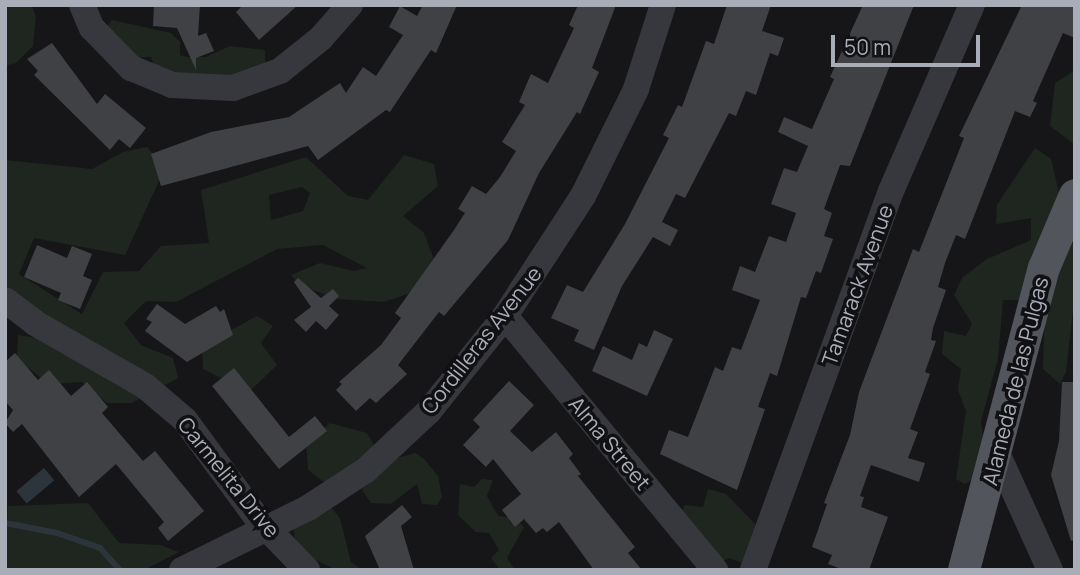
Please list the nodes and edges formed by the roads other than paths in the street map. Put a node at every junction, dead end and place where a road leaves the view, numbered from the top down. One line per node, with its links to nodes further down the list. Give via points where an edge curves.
1 (82, 5): 2 (street, via 92,28 131,68 172,85 233,88 280,71 321,38)
2 (350, 5)
3 (663, 5): 7 (street, Cordilleras Avenue, via 636,89 583,196)
4 (972, 5): 13 (street, Tamarack Avenue, via 891,191)
5 (1075, 195): 8 (main road, Alameda de las Pulgas, via 1044,268)
6 (5, 300): 9 (street, Carmelita Drive, via 34,323 145,386 185,420)
7 (505, 316): 9 (street, Cordilleras Avenue, via 429,411 374,463 308,508); 12 (street, Alma Street)
8 (998, 453): 14 (main road, Alameda de las Pulgas); 15 (street)
9 (268, 528): 10 (street, Cordilleras Avenue); 11 (street, Carmelita Drive)
10 (181, 570)
11 (307, 570)
12 (715, 570)
13 (753, 570)
14 (964, 570)
15 (1051, 570)

